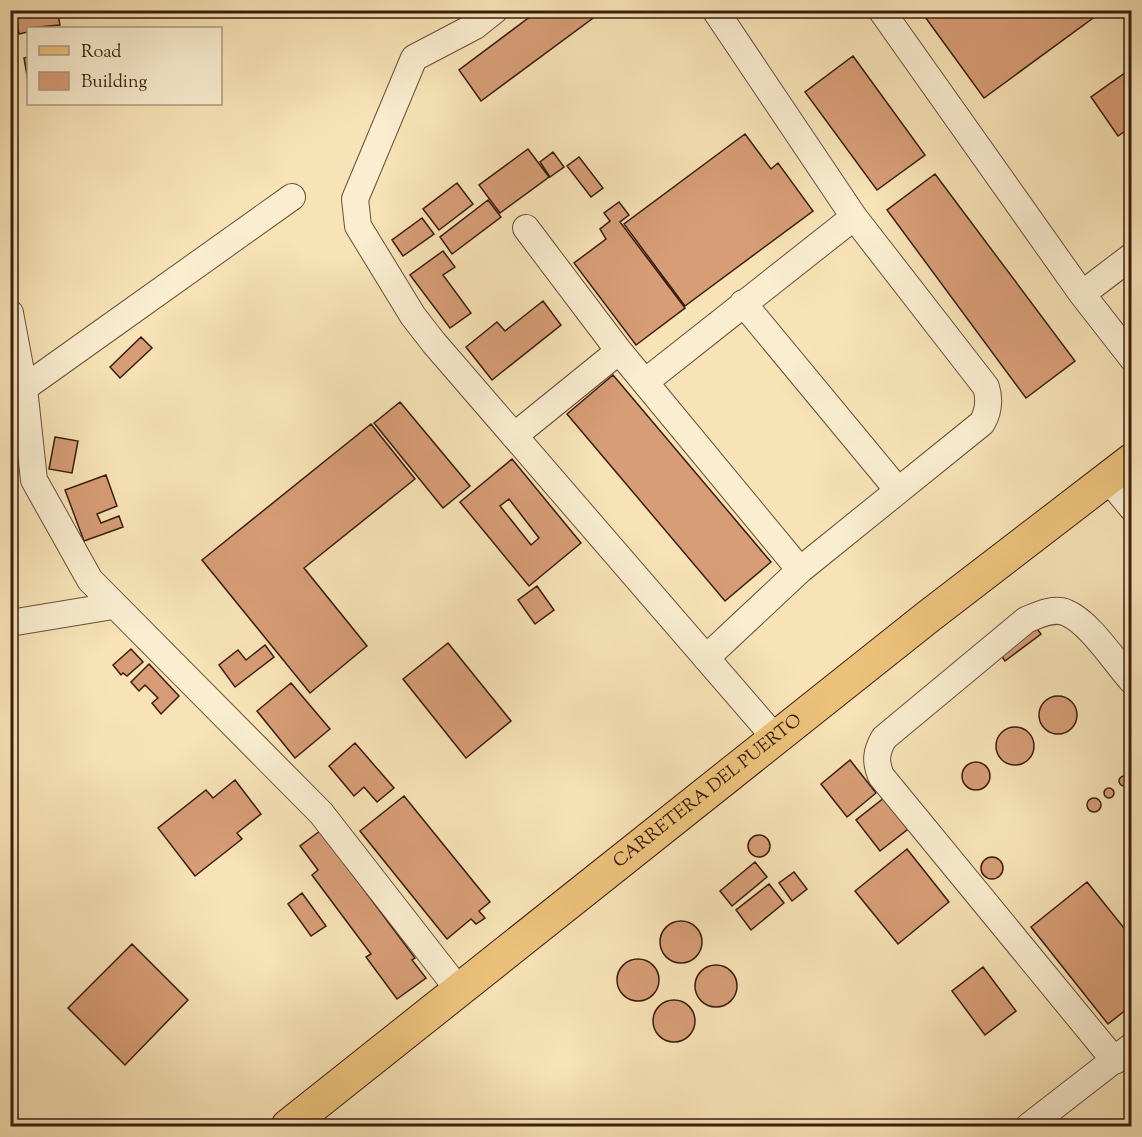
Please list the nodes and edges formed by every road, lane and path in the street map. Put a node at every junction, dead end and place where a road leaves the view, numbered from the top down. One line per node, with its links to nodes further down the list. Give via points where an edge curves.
1 (495, 10): 15 (lane, via 475,26 414,58 356,200 356,214 358,226 413,316)
2 (715, 10): 5 (lane)
3 (881, 10): 8 (lane)
4 (292, 197): 14 (lane)
5 (854, 217): 9 (lane); 17 (lane, via 986,387 989,397 988,414 982,423)
6 (526, 228): 11 (lane)
7 (1131, 256): 8 (lane)
8 (1082, 294): 12 (lane)
9 (743, 303): 13 (lane); 17 (lane)
10 (10, 313): 14 (lane)
11 (619, 351): 13 (lane); 15 (lane)
12 (1131, 358)
13 (645, 382): 19 (lane)
14 (24, 388): 20 (lane, via 34,480 90,580)
15 (514, 436): 22 (lane)
16 (1120, 470): 18 (lane); 24 (main road, CARRETERA DEL PUERTO, via 929,616)
17 (897, 489): 19 (lane)
18 (1131, 508)
19 (800, 570): 22 (lane)
20 (113, 606): 21 (lane); 25 (lane, via 321,813)
21 (10, 623)
22 (706, 658): 24 (lane)
23 (1131, 681): 26 (lane, via 1081,623 1065,612 1045,612 1026,620 884,738 877,750 881,776)
24 (777, 740): 25 (main road, CARRETERA DEL PUERTO)
25 (458, 989): 27 (main road, CARRETERA DEL PUERTO)
26 (1123, 1053): 28 (lane)
27 (288, 1126)
28 (1029, 1126)

